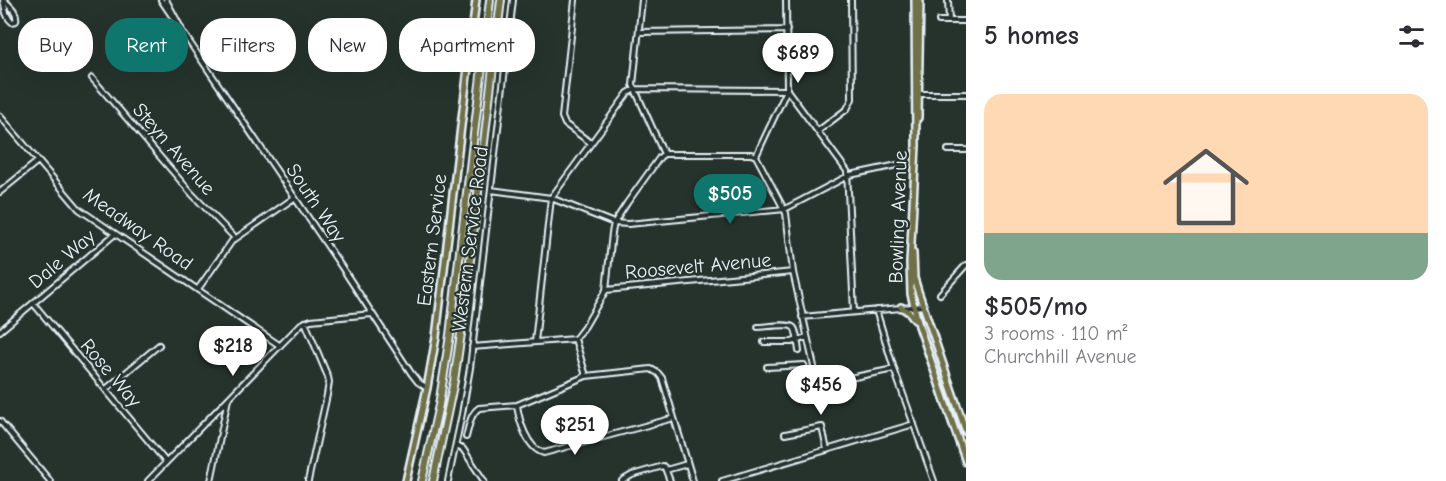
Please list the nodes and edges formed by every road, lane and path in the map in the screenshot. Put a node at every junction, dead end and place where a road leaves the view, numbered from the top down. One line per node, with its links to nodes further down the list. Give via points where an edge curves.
1 (3, 0): 1 (street, via 9,19 16,21 16,12)
2 (161, 0): 14 (street, South Way)
3 (166, 0): 15 (street, South Way)
4 (476, 0): 78 (main road, Eastern Service)
5 (490, 0): 99 (highway, via 450,335)
6 (501, 0): 100 (highway, via 460,338)
7 (513, 0): 37 (street, Western Service Road)
8 (575, 0): 29 (street, via 562,117 565,124)
9 (642, 0): 20 (street)
10 (786, 0): 19 (street)
11 (851, 0): 28 (street, via 852,99 847,109)
12 (920, 1): 25 (main road, Bowling Avenue)
13 (948, 1): 17 (street)
14 (174, 18)
15 (176, 18)
16 (939, 21): 17 (street)
17 (949, 21): 18 (street)
18 (966, 21)
19 (787, 30): 20 (street); 24 (street)
20 (639, 32): 23 (street)
21 (188, 39): 39 (street, South Way)
22 (92, 78): 44 (street, Steyn Avenue, via 192,195)
23 (635, 90): 24 (street); 29 (street, via 628,93); 32 (street)
24 (787, 90): 28 (street); 33 (street)
25 (917, 94): 26 (street); 49 (main road, Bowling Avenue); 52 (main road, Bowling Avenue, via 913,260)
26 (966, 94)
27 (0, 116): 34 (street, Meadway Road)
28 (818, 131): 36 (street)
29 (591, 143): 40 (street)
30 (948, 150): 31 (street)
31 (966, 150)
32 (664, 154): 33 (street); 42 (street)
33 (756, 156): 41 (street)
34 (38, 161): 38 (street); 43 (street, Meadway Road, via 77,207)
35 (907, 163): 36 (street)
36 (848, 176): 41 (street); 56 (street)
37 (491, 190): 40 (street); 70 (street, Western Service Road)
38 (0, 192)
39 (294, 198): 44 (street); 57 (street, South Way)
40 (551, 198): 42 (street); 66 (street)
41 (785, 209): 42 (street); 46 (street)
42 (614, 223): 48 (street)
43 (115, 234): 47 (street, Meadway Road); 51 (street, Dale Way)
44 (235, 238): 47 (street)
45 (966, 265): 50 (street)
46 (793, 272): 48 (street, Roosevelt Avenue); 58 (street)
47 (198, 290): 69 (street, Meadway Road)
48 (606, 290): 64 (street)
49 (911, 294): 53 (main road); 54 (main road, Bowling Avenue)
50 (940, 294)
51 (33, 303): 62 (street, Dale Way); 77 (street, Rose Way)
52 (922, 306): 54 (street); 85 (main road, Bowling Avenue)
53 (902, 307): 54 (street); 55 (street); 60 (main road)
54 (914, 307): 60 (main road, Bowling Avenue)
55 (876, 310): 56 (street); 73 (street)
56 (854, 312): 58 (street)
57 (372, 314): 59 (street); 78 (street, South Way, via 415,379)
58 (802, 317): 63 (street)
59 (305, 322): 69 (street); 97 (street, via 329,382)
60 (919, 326): 91 (main road, Bowling Avenue)
61 (758, 327): 65 (street, via 790,325)
62 (0, 331)
63 (807, 337): 65 (street); 76 (street)
64 (575, 339): 66 (street); 74 (street)
65 (797, 341): 67 (street); 71 (street)
66 (535, 342): 70 (street)
67 (764, 342)
68 (159, 345): 77 (street)
69 (279, 345): 79 (street)
70 (472, 347): 88 (street, Western Service Road)
71 (799, 351)
72 (767, 367): 75 (street, via 804,365)
73 (894, 369): 76 (street, via 825,384); 84 (street)
74 (586, 376): 81 (street); 82 (street, via 655,371 662,378)
75 (808, 380): 76 (street); 80 (street)
76 (817, 380)
77 (106, 388): 90 (street, Rose Way)
78 (427, 388): 98 (main road, Eastern Service)
79 (228, 398): 90 (street); 96 (street)
80 (811, 399)
81 (517, 405): 82 (street, via 526,435 535,449 544,453); 87 (street, via 477,409)
82 (675, 418): 92 (street)
83 (0, 421): 94 (street)
84 (914, 424): 89 (street); 107 (street)
85 (966, 432)
86 (785, 434): 89 (street, via 822,427)
87 (466, 437)
88 (456, 446): 101 (street, Western Service Road); 102 (street, via 464,451)
89 (827, 450): 106 (street)
90 (166, 462): 95 (street)
91 (966, 462)
92 (687, 464): 93 (street); 105 (street)
93 (666, 470): 103 (street, via 660,466); 104 (street)
94 (50, 481)
95 (148, 481)
96 (211, 481)
97 (308, 481)
98 (406, 481)
99 (422, 481)
100 (433, 481)
101 (448, 481)
102 (484, 481)
103 (622, 481)
104 (670, 481)
105 (693, 481)
106 (722, 481)
107 (933, 481)

